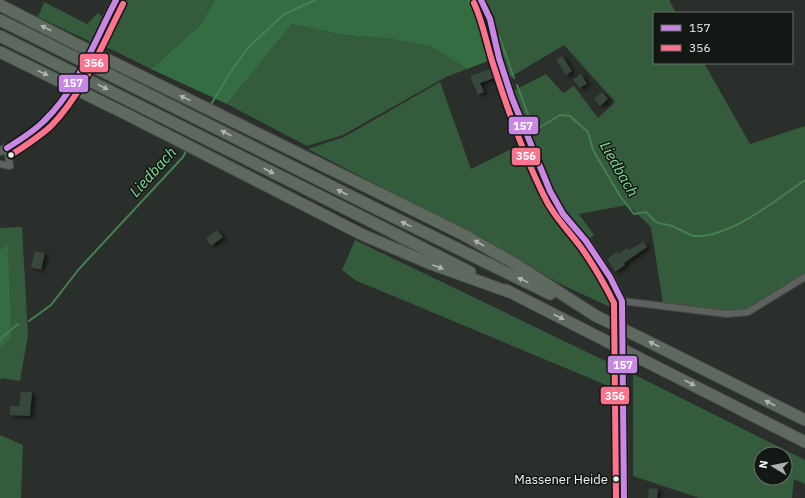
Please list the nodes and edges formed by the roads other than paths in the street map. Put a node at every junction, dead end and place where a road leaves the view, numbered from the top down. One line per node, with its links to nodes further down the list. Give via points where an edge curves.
1 (116, 0): 7 (street, via 62,102 31,134)
2 (481, 0): 11 (street, via 490,19 512,98 550,191 563,214 586,241 610,277)
3 (0, 5): 12 (highway, one-way to 3, bridge, via 512,262 464,235)
4 (0, 20): 12 (highway, one-way to 4, bridge)
5 (0, 36): 10 (highway, one-way to 10, bridge)
6 (0, 52): 10 (highway, one-way to 10, bridge, via 364,235 431,264)
7 (4, 150): 8 (street, via 10,166)
8 (0, 164)
9 (805, 277): 11 (street, via 753,310 738,314)
10 (512, 293): 14 (highway, one-way to 14, bridge)
11 (622, 301): 15 (street)
12 (596, 316): 13 (highway, one-way to 12, bridge)
13 (805, 420)
14 (805, 442)
15 (624, 498)

